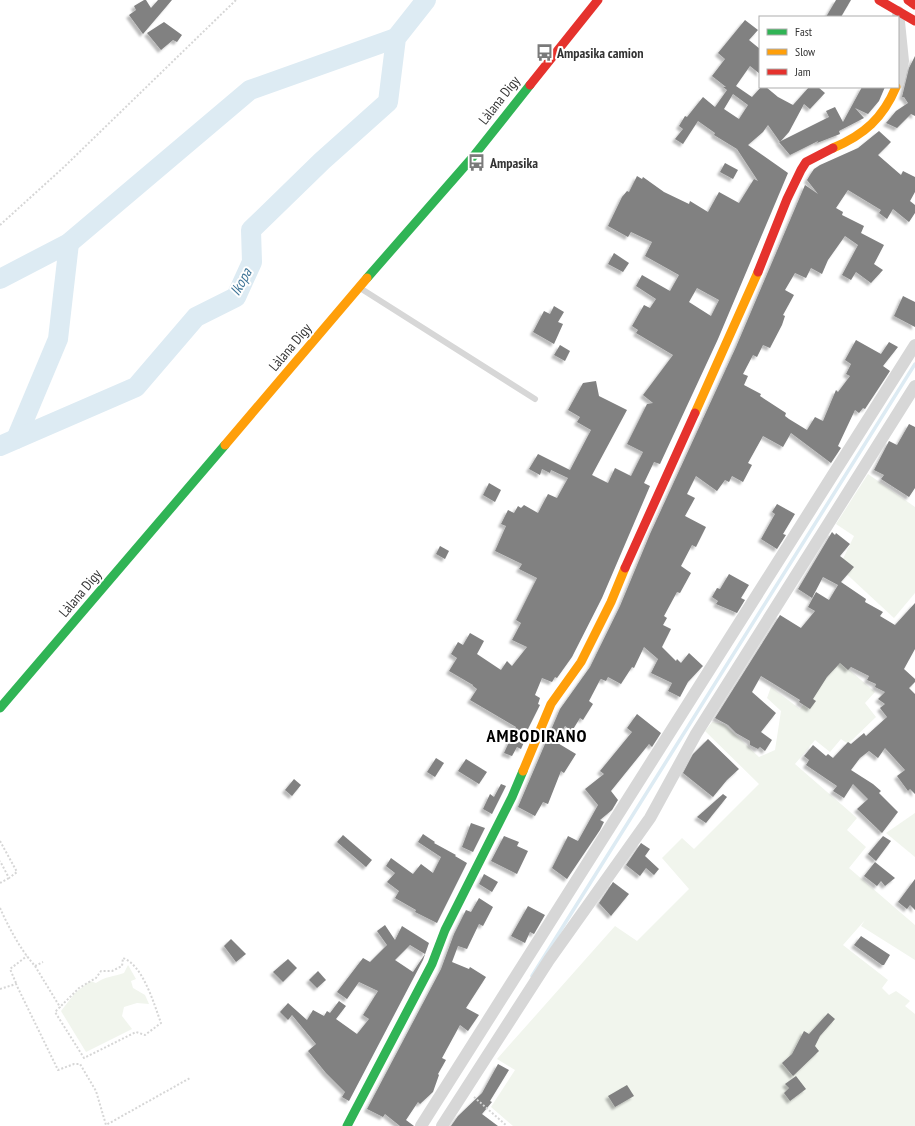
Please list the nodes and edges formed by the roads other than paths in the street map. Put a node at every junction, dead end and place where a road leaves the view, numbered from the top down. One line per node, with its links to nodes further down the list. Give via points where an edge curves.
1 (598, 0): 11 (street, Làlana Digy, via 472,158)
2 (879, 0): 5 (street)
3 (908, 0): 4 (street)
4 (915, 4)
5 (898, 12): 6 (street); 7 (street)
6 (898, 16)
7 (915, 21)
8 (899, 22): 9 (street, via 903,61)
9 (899, 78)
10 (896, 88): 16 (street, via 888,106 867,129 852,140 815,156 806,162 801,170 728,343 698,404 611,602 581,662 551,704 512,797 445,930 432,964)
11 (359, 287): 14 (lane); 15 (street, Làlana Digy)
12 (915, 345): 17 (street)
13 (915, 386): 18 (street, via 696,734 650,818 549,960)
14 (535, 399)
15 (0, 708)
16 (347, 1126)
17 (421, 1126)
18 (442, 1126)

